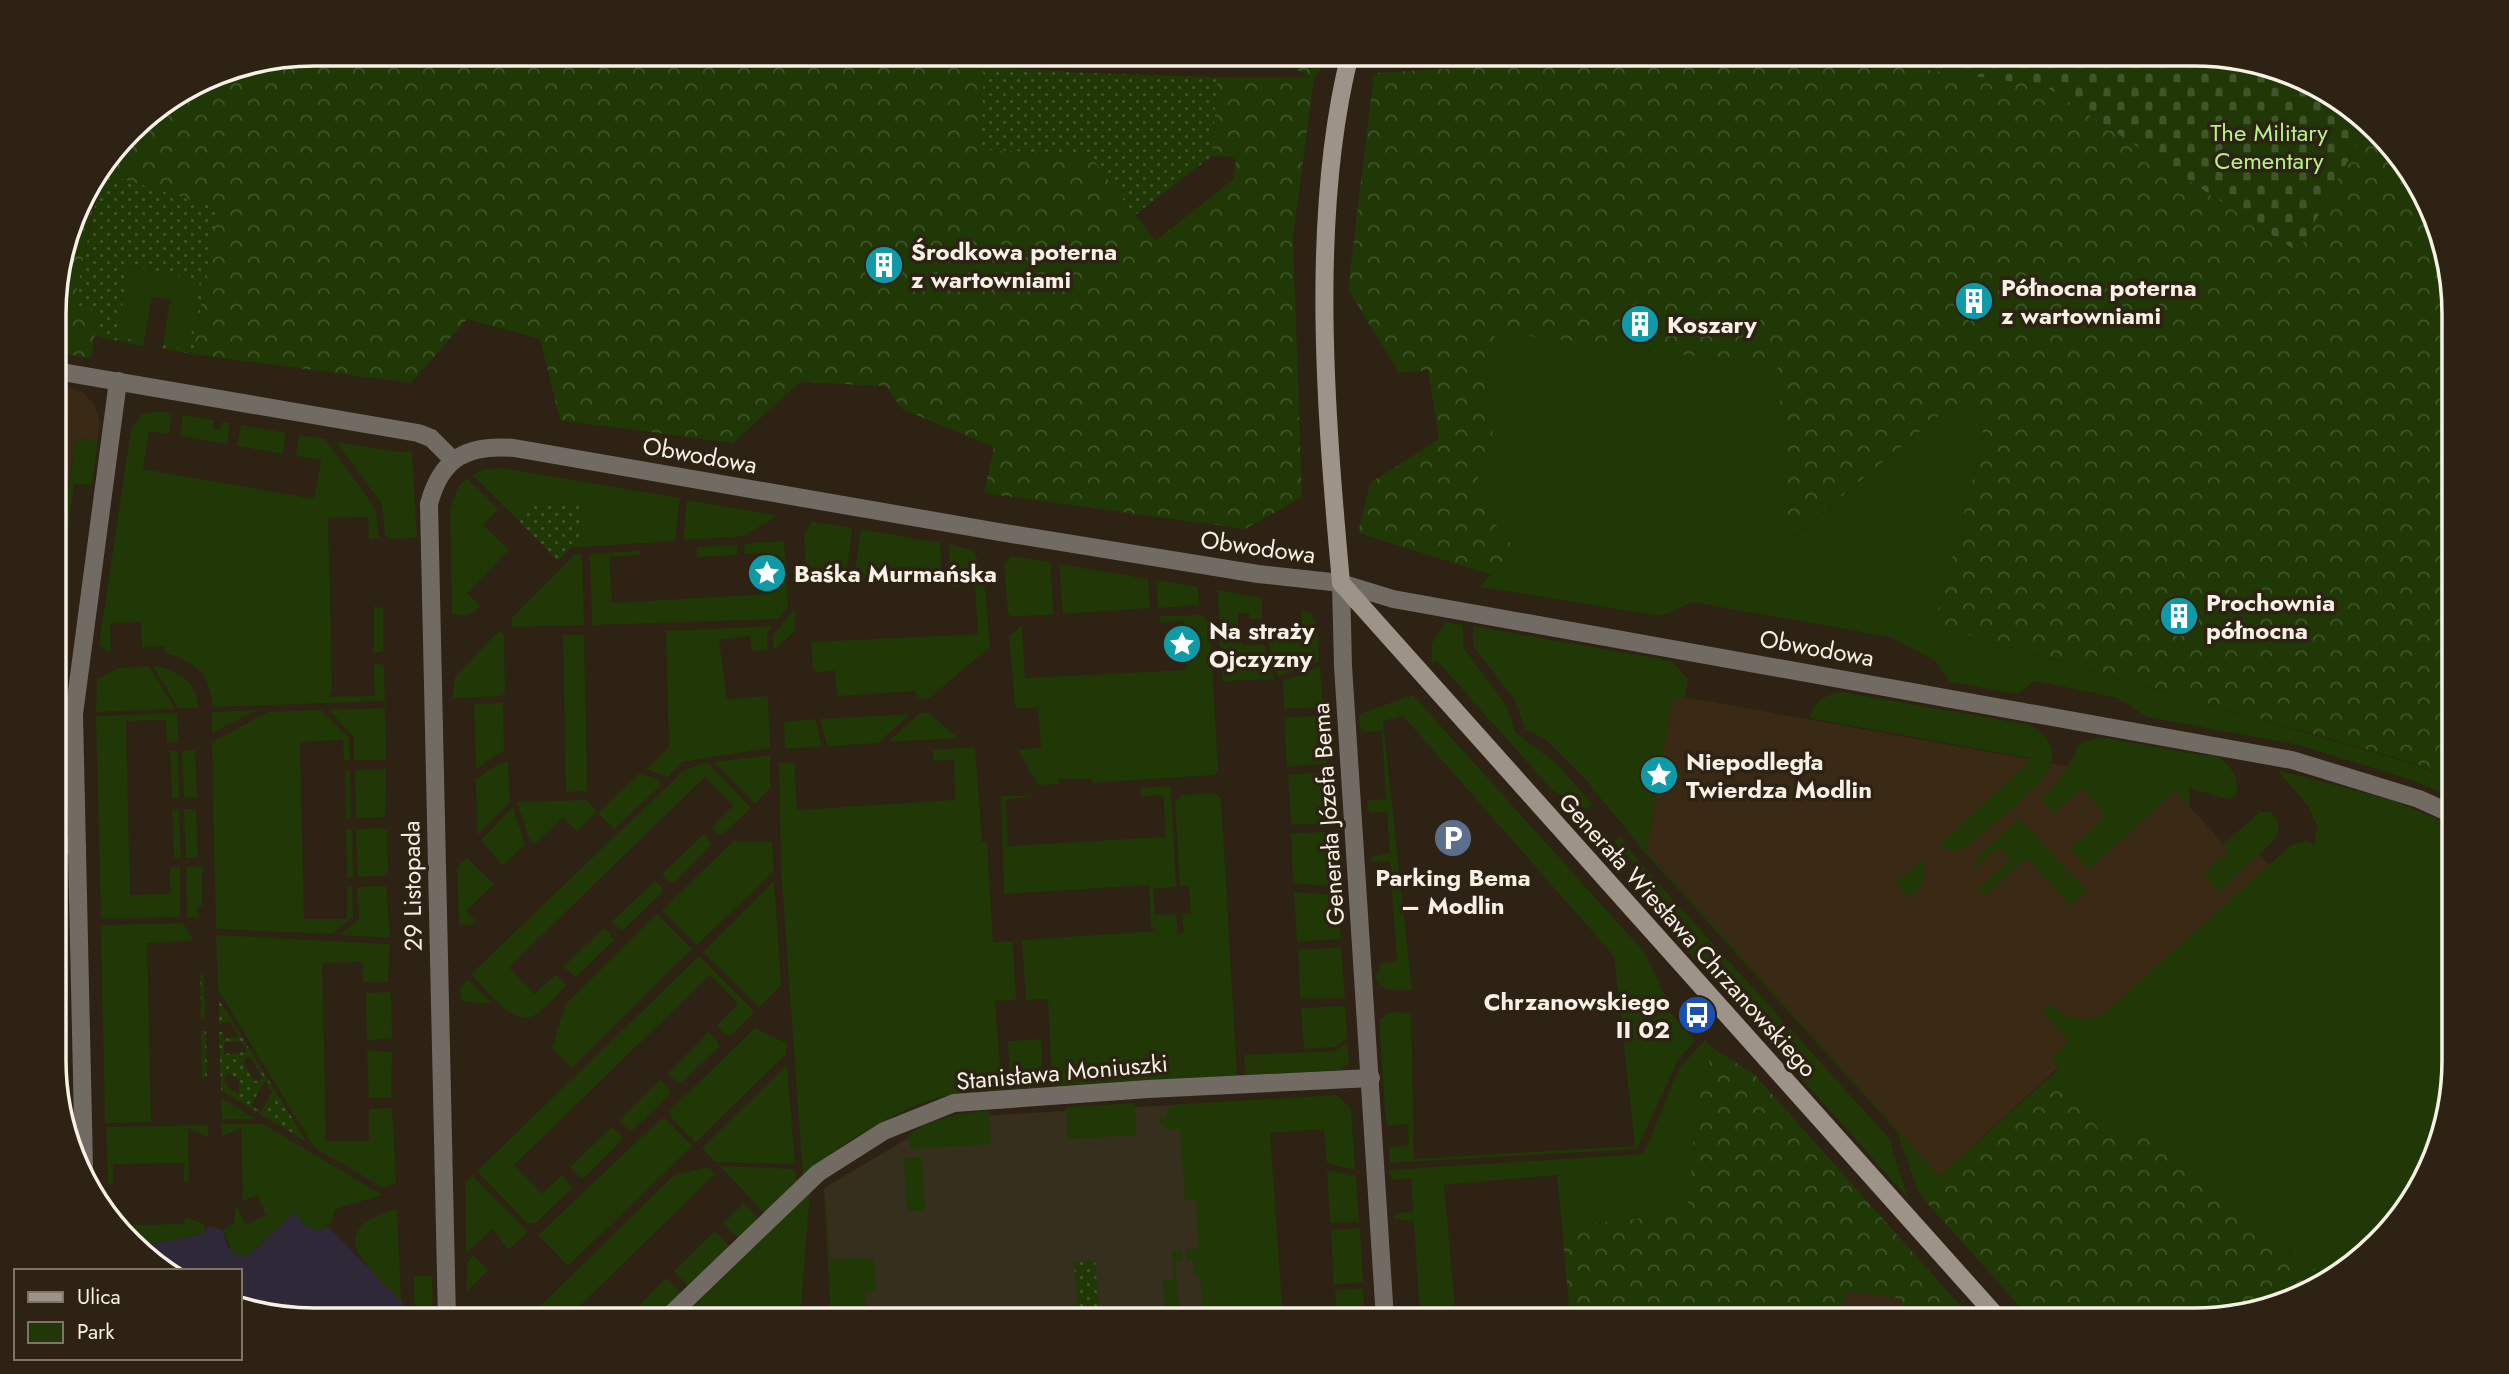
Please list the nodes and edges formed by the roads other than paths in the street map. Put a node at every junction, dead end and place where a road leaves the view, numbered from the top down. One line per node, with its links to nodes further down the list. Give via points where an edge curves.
1 (1348, 66): 5 (street, Generała Józefa Bema, via 1332,172 1324,276 1331,467)
2 (67, 373): 3 (street)
3 (118, 381): 4 (street, via 418,433 431,438); 8 (street, via 76,688)
4 (453, 460): 5 (street, Obwodowa, via 492,446 514,448 1040,539); 11 (street, 29 Listopada, via 435,481 429,504)
5 (1341, 583): 6 (street, Obwodowa, via 1393,599 2292,760); 9 (street, Generała Józefa Bema); 14 (street, Generała Wiesława Chrzanowskiego)
6 (2442, 810)
7 (66, 845): 8 (street)
8 (77, 846): 10 (street)
9 (1371, 1078): 12 (street, Stanisława Moniuszki, via 954,1103 884,1131 818,1173); 13 (street, Generała Józefa Bema)
10 (85, 1153)
11 (447, 1308)
12 (677, 1308)
13 (1384, 1308)
14 (1989, 1308)

